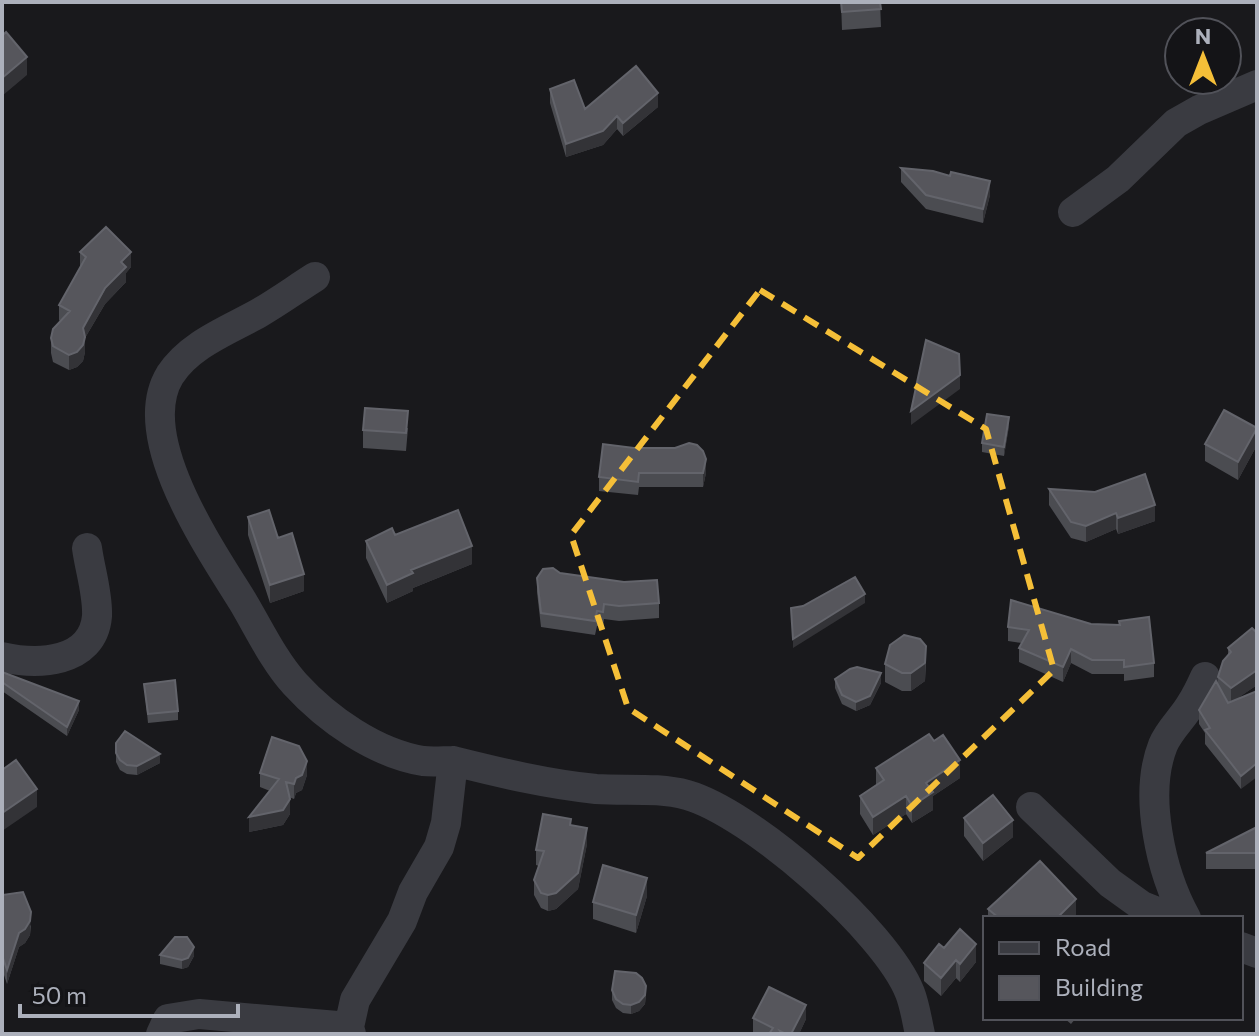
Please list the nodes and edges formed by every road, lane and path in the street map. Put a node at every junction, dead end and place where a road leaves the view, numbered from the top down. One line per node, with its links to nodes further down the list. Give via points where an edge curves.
1 (1257, 85): 2 (street, via 1176,123 1118,179)
2 (1073, 212)
3 (315, 277): 7 (street, via 216,335 171,375 160,409 169,459 195,523 294,683 378,747 423,761)
4 (87, 548): 5 (street, via 97,608 89,638 74,654 50,660)
5 (2, 657)
6 (1205, 677): 10 (street, via 1163,745 1154,799 1175,898)
7 (453, 761): 11 (street, via 439,847 355,1000); 13 (street, via 546,784 666,791 714,806 791,857 866,928 909,992)
8 (1031, 807): 9 (street, via 1110,883)
9 (1167, 916)
10 (1185, 916)
11 (350, 1030): 12 (street, via 199,1014 168,1019)
12 (161, 1034)
13 (920, 1034)

